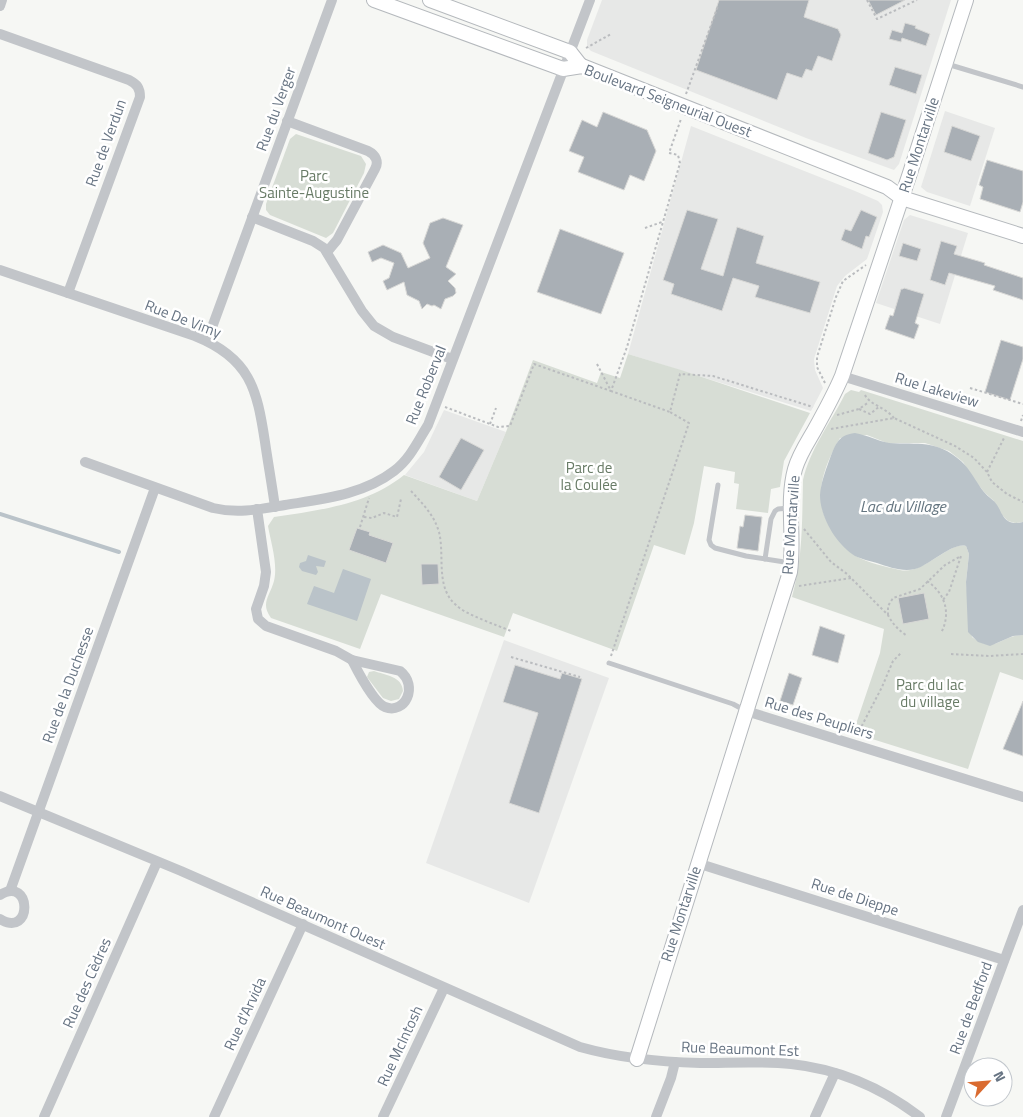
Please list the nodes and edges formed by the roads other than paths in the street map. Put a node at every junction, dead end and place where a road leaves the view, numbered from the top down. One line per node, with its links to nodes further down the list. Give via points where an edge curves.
1 (2, 0): 7 (street)
2 (332, 0): 14 (street, Rue du Verger)
3 (374, 0): 12 (street, Boulevard Seigneurial Ouest)
4 (430, 0): 9 (street, Boulevard Seigneurial Ouest)
5 (590, 0): 9 (street, Rue Roberval)
6 (966, 0): 10 (street, Rue Montarville)
7 (0, 6)
8 (0, 34): 20 (street, Rue de Verdun, via 129,80 137,85 139,91 140,96)
9 (570, 52): 11 (street); 12 (street, Rue Roberval)
10 (946, 64): 13 (lane); 15 (street, Rue Montarville)
11 (581, 66): 12 (street, Boulevard Seigneurial Ouest); 15 (street, Boulevard Seigneurial Ouest, via 887,187)
12 (563, 69): 22 (street, Rue Roberval)
13 (1023, 87)
14 (288, 121): 16 (street, Rue du Verger); 18 (street, via 368,151 376,159 375,169 337,240)
15 (902, 198): 17 (street, Boulevard Seigneurial Ouest); 23 (street, Rue Montarville)
16 (252, 217): 18 (street, via 313,241); 21 (street, Rue du Verger)
17 (1023, 236)
18 (327, 252): 22 (street, via 374,326 388,335)
19 (0, 270): 20 (street, Rue De Vimy)
20 (68, 293): 21 (street, Rue De Vimy)
21 (207, 341): 28 (street, Rue De Vimy, via 234,360 254,388)
22 (452, 359): 28 (street, Rue Roberval, via 428,425 415,447 394,471 342,495)
23 (842, 376): 24 (street, Rue Lakeview); 29 (street, Rue Montarville, via 799,459 793,481)
24 (1023, 432)
25 (85, 462): 27 (street, Rue Roberval)
26 (718, 485): 31 (lane, via 709,540 711,545)
27 (156, 488): 30 (street, Rue Roberval, via 226,512); 38 (street, Rue de la Duchesse)
28 (275, 507): 30 (street, Rue Roberval)
29 (792, 508): 31 (lane, via 778,509 772,515); 32 (street, Rue Montarville)
30 (257, 509): 33 (street, via 266,572 256,605 258,619 266,626)
31 (765, 559): 32 (lane)
32 (791, 563): 35 (street, Rue Montarville)
33 (352, 660): 33 (street, via 380,705 391,708 407,699 410,686 400,671)
34 (609, 663): 35 (lane, Rue des Peupliers)
35 (746, 711): 37 (street, Rue des Peupliers); 40 (street, Rue Montarville)
36 (0, 796): 38 (street, Rue Beaumont Ouest)
37 (1023, 797)
38 (38, 812): 39 (street, Rue Beaumont Ouest); 41 (street, Rue de la Duchesse)
39 (158, 862): 44 (street, Rue Beaumont Ouest); 50 (street, Rue des Cèdres)
40 (698, 863): 45 (street, Rue de Dieppe); 47 (street, Rue Montarville)
41 (5, 893): 43 (street, Rue de la Duchesse, via 15,892 24,899 26,910 20,919 10,923)
42 (1023, 910): 45 (street, Rue de Bedford)
43 (0, 919)
44 (303, 924): 46 (street, Rue Beaumont Ouest); 51 (street, Rue d'Arvida)
45 (1004, 960): 56 (street, Rue de Bedford)
46 (444, 988): 47 (street, Rue Beaumont Ouest, via 580,1046); 52 (street, Rue McIntosh)
47 (637, 1059): 48 (street, Rue Beaumont Est)
48 (675, 1062): 49 (street, Rue Beaumont Est, via 778,1063); 53 (street)
49 (835, 1073): 54 (street); 55 (street, Rue Beaumont Est, via 879,1091)
50 (44, 1117)
51 (214, 1117)
52 (383, 1117)
53 (656, 1117)
54 (815, 1117)
55 (920, 1117)
56 (946, 1117)

